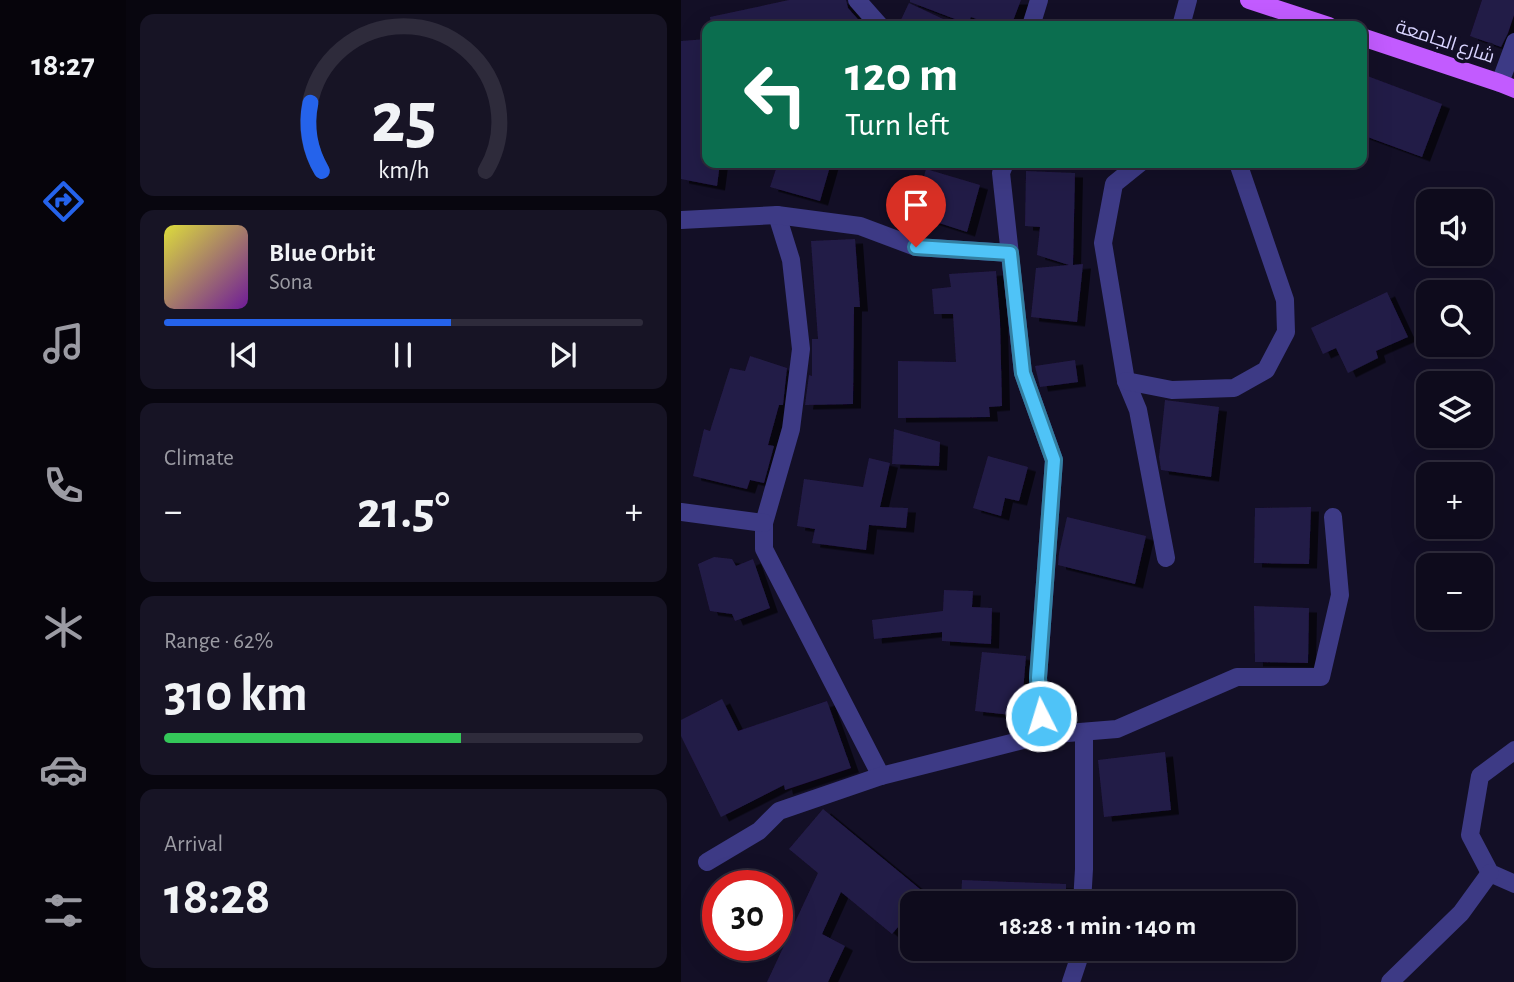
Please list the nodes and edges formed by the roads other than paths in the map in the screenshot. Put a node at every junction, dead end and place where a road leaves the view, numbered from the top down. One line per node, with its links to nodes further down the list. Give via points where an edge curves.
1 (857, 0): 5 (street)
2 (1039, 0): 6 (street)
3 (1188, 0): 7 (street)
4 (1249, 0): 8 (main road)
5 (876, 21)
6 (1033, 21)
7 (1182, 21)
8 (1314, 21)
9 (1367, 39): 11 (main road, شارع الجامعة)
10 (1514, 42): 11 (street)
11 (1507, 86)
12 (1003, 168): 17 (street)
13 (1134, 168): 18 (street, via 1114,184 1103,243)
14 (1239, 168): 18 (street, via 1285,300 1286,332 1266,370 1234,388 1172,390)
15 (777, 215): 16 (street); 17 (street, via 860,226 916,247); 21 (street, via 791,260 801,349 791,429)
16 (681, 220)
17 (1010, 253): 24 (street, via 1023,373 1054,460 1038,678)
18 (1126, 381): 22 (street, via 1138,410)
19 (681, 512): 21 (street)
20 (1333, 517): 23 (street, via 1340,595 1321,677 1237,677 1117,729)
21 (764, 523): 26 (street, via 764,550)
22 (1166, 558)
23 (1084, 732): 24 (street); 30 (street)
24 (1043, 735): 26 (street)
25 (1514, 750): 28 (street, via 1480,776 1470,835)
26 (881, 776): 27 (street, via 779,811 759,831)
27 (707, 862)
28 (1490, 873): 29 (street); 33 (street, via 1461,913)
29 (1514, 884)
30 (1083, 891)
31 (1078, 961): 32 (street)
32 (1071, 982)
33 (1390, 982)

